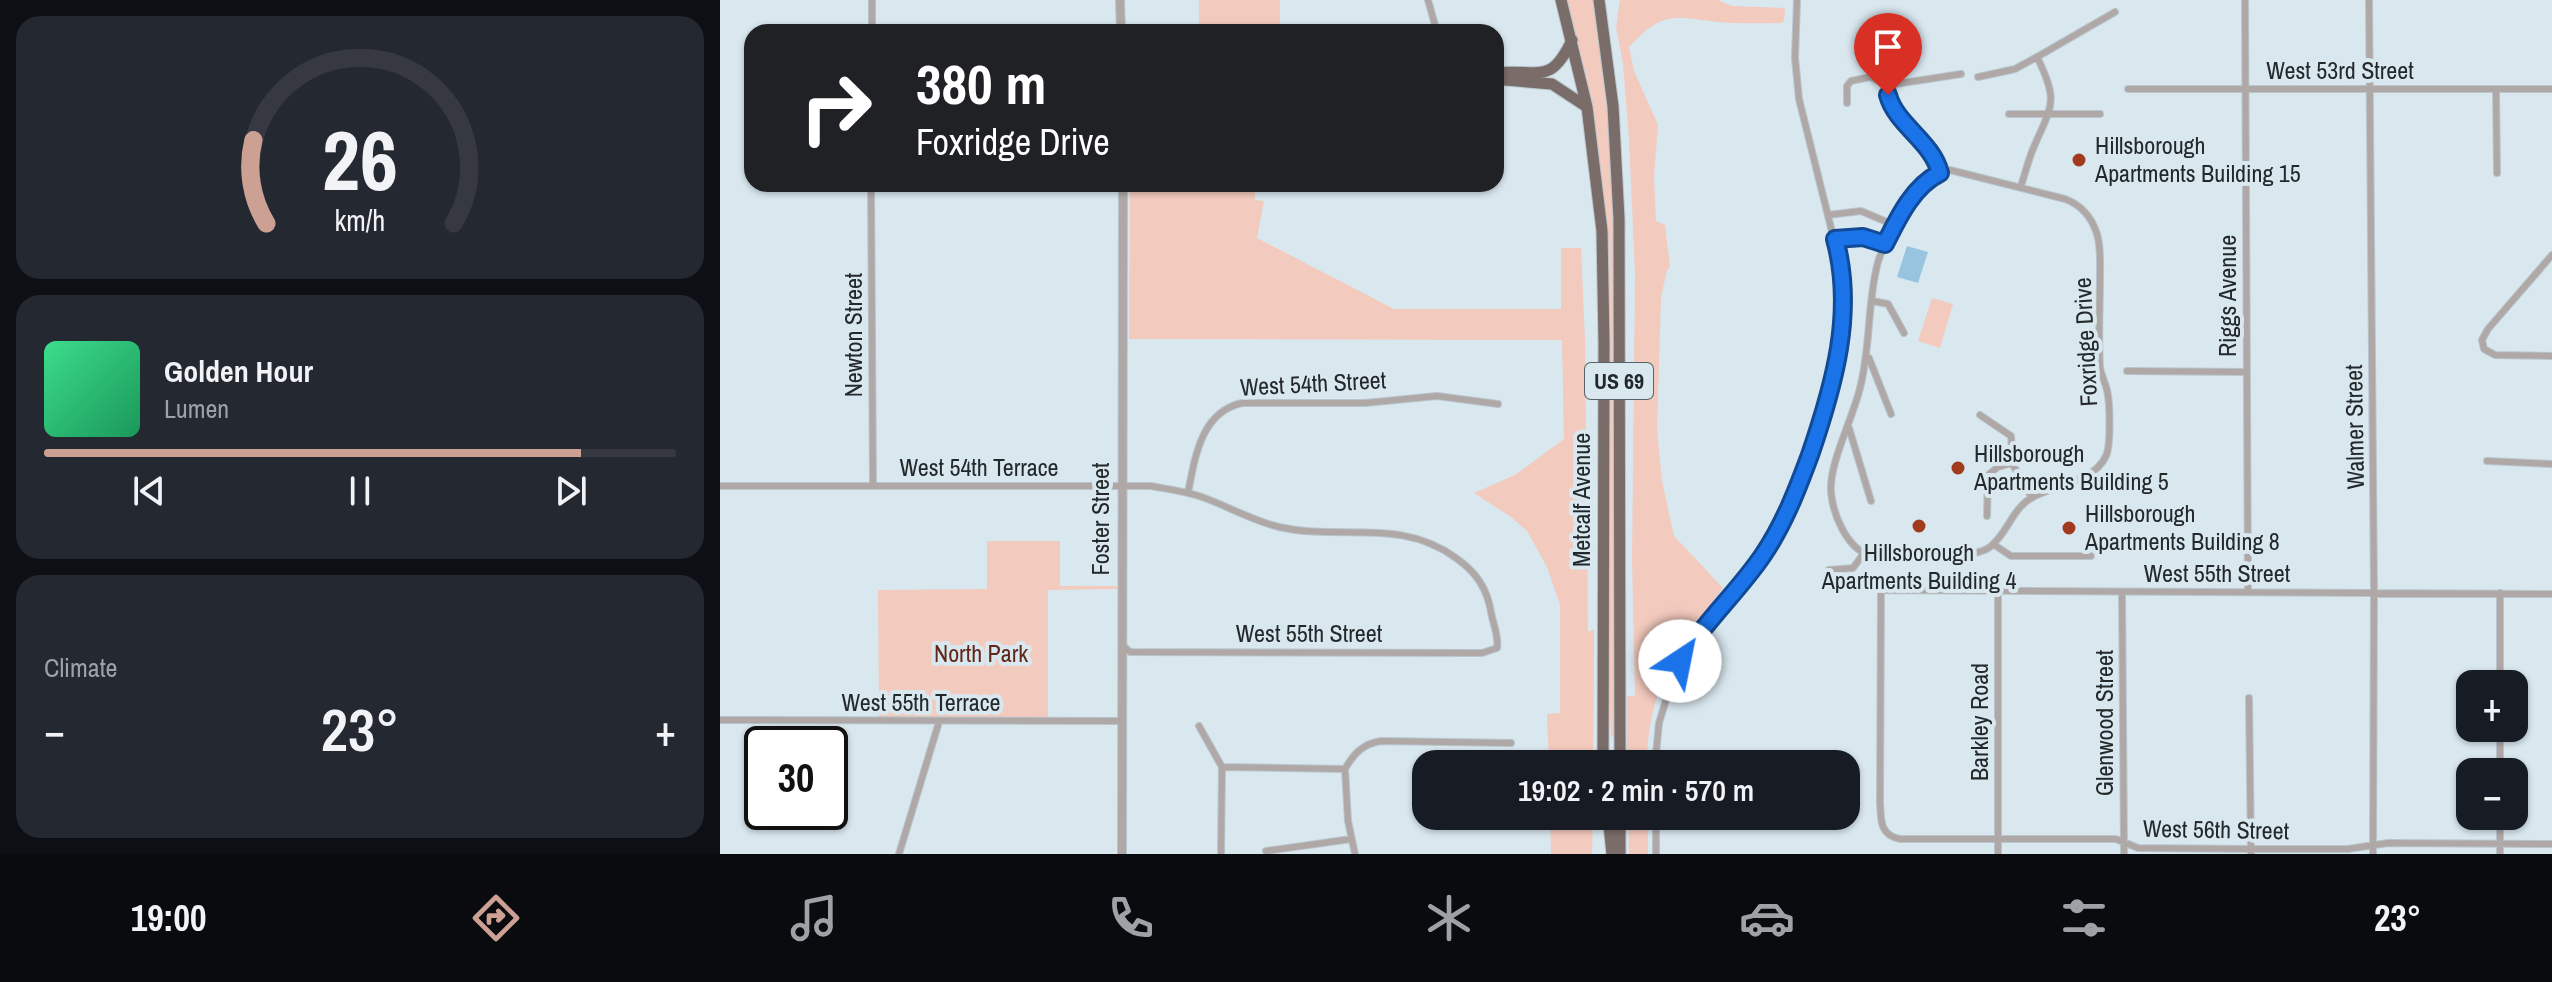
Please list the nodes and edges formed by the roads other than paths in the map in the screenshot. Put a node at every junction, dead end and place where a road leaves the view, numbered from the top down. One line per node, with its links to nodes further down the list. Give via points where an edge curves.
1 (872, 0): 10 (street)
2 (1120, 0): 11 (street)
3 (1428, 0): 12 (street)
4 (1561, 0): 13 (highway, Metcalf Avenue / US 69)
5 (1599, 0): 80 (highway, Metcalf Avenue / US 69, via 1613,106 1619,219)
6 (1797, 0): 35 (street, via 1799,99)
7 (2245, 0): 20 (street, Riggs Avenue)
8 (2369, 0): 22 (street, Walmer Street)
9 (2115, 12): 14 (street)
10 (872, 24)
11 (1121, 24)
12 (1435, 24)
13 (1572, 40): 15 (highway, via 1555,68); 26 (highway, Metcalf Avenue / US 69)
14 (2037, 57): 17 (street, via 2015,69); 27 (street, via 2050,84)
15 (1504, 74)
16 (1961, 74): 19 (street)
17 (1978, 77)
18 (1504, 79): 26 (highway, via 1552,84)
19 (1891, 87): 25 (street, via 1870,77 1851,81); 30 (street, via 1892,106 1933,155)
20 (2246, 88): 21 (street, West 53rd Street); 22 (street, West 53rd Street); 45 (street, Riggs Avenue)
21 (2128, 89)
22 (2370, 89): 23 (street, West 53rd Street); 67 (street, Walmer Street)
23 (2496, 89): 24 (street, West 53rd Street); 31 (street)
24 (2552, 89)
25 (1847, 103)
26 (1587, 107): 79 (highway, Metcalf Avenue / US 69, via 1604,282)
27 (2050, 113): 28 (street); 29 (street); 32 (street)
28 (2009, 114)
29 (2100, 114)
30 (1940, 173): 32 (street, Foxridge Drive, via 1957,170); 36 (street, via 1923,184)
31 (2497, 173)
32 (2021, 186): 57 (street, Foxridge Drive, via 2075,203 2094,227 2100,255 2100,367 2108,395 2109,446 2103,462 2089,474)
33 (871, 192): 53 (street, Newton Street)
34 (1123, 192): 55 (street, Foster Street)
35 (1828, 215): 36 (street, via 1861,211); 37 (street)
36 (1894, 225): 38 (street)
37 (1835, 239): 38 (street, via 1863,237); 81 (street, via 1842,327 1829,401 1774,538 1675,670)
38 (1885, 244): 40 (street)
39 (2552, 255): 43 (street, via 2483,336 2483,348 2495,355)
40 (1873, 301): 41 (street, via 1888,304); 42 (street)
41 (1904, 333)
42 (1868, 354): 47 (street); 49 (street)
43 (2552, 356)
44 (2127, 371): 45 (street)
45 (2246, 372): 66 (street, Riggs Avenue)
46 (1498, 404): 56 (street, West 54th Street, via 1437,396 1230,405 1207,426)
47 (1891, 414)
48 (1980, 415): 51 (street, via 2011,436)
49 (1848, 428): 58 (street); 61 (street, via 1833,470 1832,498 1845,533)
50 (2487, 461): 52 (street)
51 (2012, 463): 57 (street); 59 (street, via 1988,475)
52 (2552, 464)
53 (873, 485): 54 (street, West 54th Terrace); 55 (street, West 54th Terrace)
54 (720, 486)
55 (1121, 486): 56 (street, West 54th Terrace); 70 (street, Foster Street)
56 (1188, 493): 71 (street, West 54th Terrace, via 1281,527 1395,533 1432,543 1465,564 1482,583)
57 (2032, 498): 60 (street, Foxridge Drive)
58 (1871, 501)
59 (1987, 516)
60 (1993, 544): 61 (street, via 1961,557); 62 (street, via 2011,556)
61 (1864, 553): 63 (street, via 1853,568)
62 (2091, 556)
63 (1829, 570)
64 (1998, 591): 65 (street, West 55th Street); 84 (street, West 55th Street, via 1881,590); 91 (street, Barkley Road)
65 (2122, 592): 66 (street, West 55th Street); 93 (street, Glenwood Street)
66 (2248, 592): 67 (street, West 55th Street)
67 (2374, 593): 68 (street, West 55th Street); 95 (street, Walmer Street)
68 (2500, 593): 69 (street, West 55th Street); 72 (street)
69 (2552, 594)
70 (1122, 645): 71 (street, West 55th Street, via 1130,652 1482,653); 75 (street, Foster Street)
71 (1497, 648)
72 (2500, 670)
73 (2249, 698): 97 (street)
74 (720, 720): 76 (street, West 55th Terrace)
75 (1121, 721): 76 (street, West 55th Terrace); 99 (street, Foster Street)
76 (939, 722): 98 (street)
77 (1199, 726): 82 (street)
78 (1511, 743): 83 (street, via 1369,743)
79 (1603, 750)
80 (1620, 750)
81 (1656, 750)
82 (1222, 767): 83 (street); 100 (street)
83 (1345, 769): 90 (street)
84 (1883, 829): 91 (street, West 56th Street, via 1900,839)
85 (1605, 830): 102 (highway)
86 (1608, 830): 103 (highway)
87 (1620, 830): 104 (highway)
88 (1656, 830): 105 (street)
89 (2500, 830): 92 (street)
90 (1351, 839): 96 (street); 101 (street)
91 (1999, 839): 93 (street, West 56th Street, via 2116,839); 106 (street, Barkley Road)
92 (2500, 843): 94 (street, West 56th Street); 95 (street, West 56th Street, via 2388,843); 108 (street)
93 (2124, 844): 97 (street, West 56th Street); 107 (street, Glenwood Street)
94 (2552, 844)
95 (2373, 850): 97 (street, West 56th Street)
96 (1266, 851)
97 (2251, 852)
98 (899, 854)
99 (1122, 854)
100 (1221, 854)
101 (1355, 854)
102 (1604, 854)
103 (1612, 854)
104 (1620, 854)
105 (1656, 854)
106 (1998, 854)
107 (2124, 854)
108 (2500, 854)

